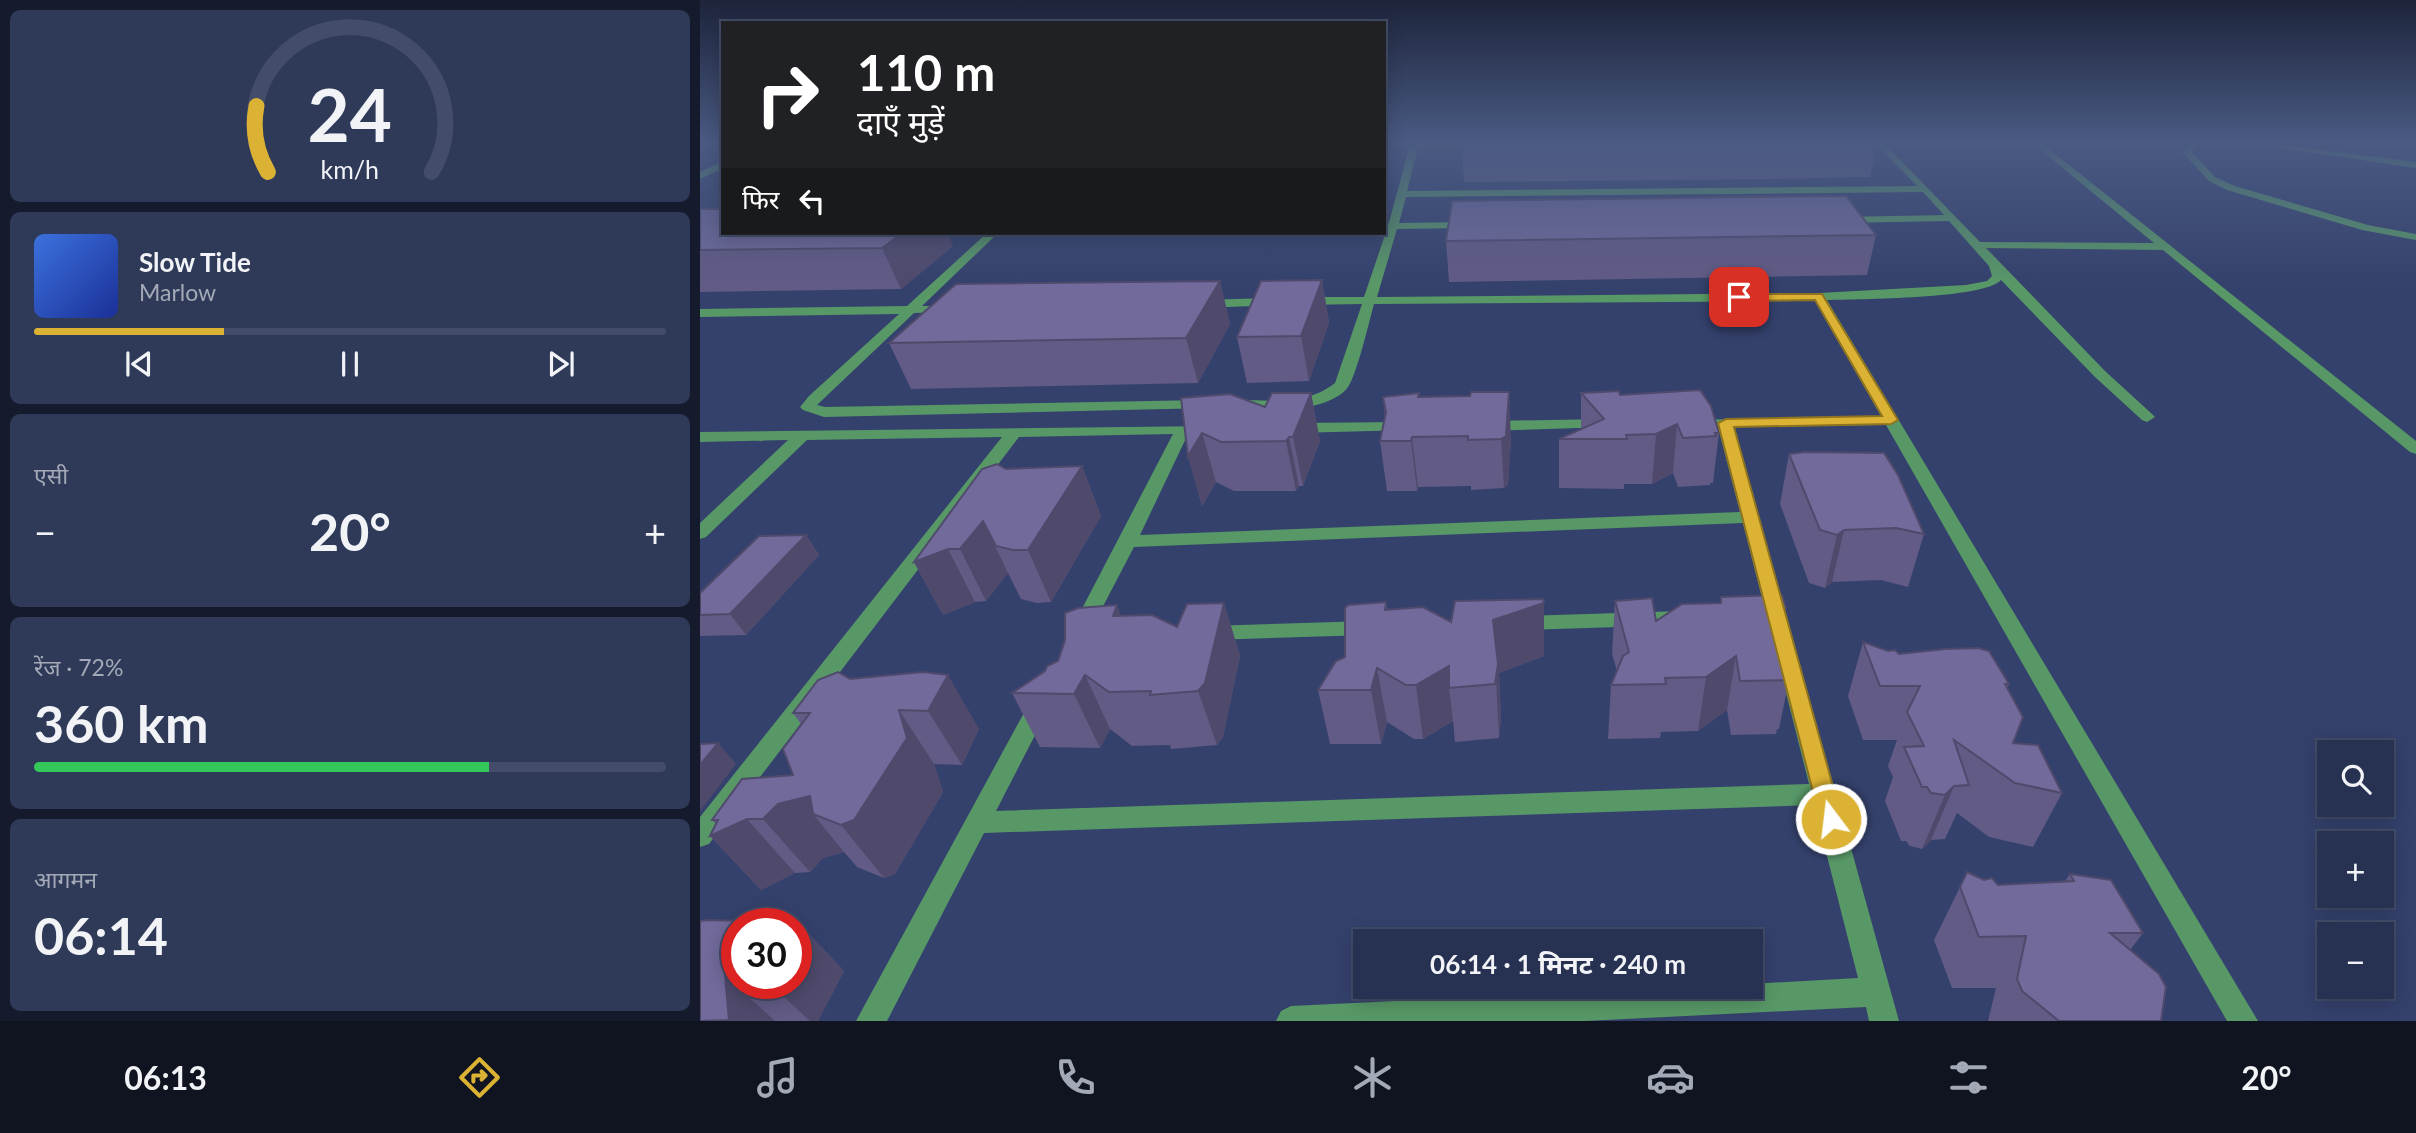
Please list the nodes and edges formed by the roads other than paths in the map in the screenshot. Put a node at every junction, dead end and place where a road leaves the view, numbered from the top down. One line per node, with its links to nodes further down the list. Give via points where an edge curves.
1 (1401, 189): 5 (street)
2 (1926, 189): 5 (street); 6 (street)
3 (2093, 189): 13 (street)
4 (2233, 189): 11 (street, via 2366,228)
5 (1400, 194): 9 (street)
6 (1952, 218): 7 (street); 12 (street)
7 (1826, 220)
8 (1477, 225): 9 (street)
9 (1393, 226): 16 (street)
10 (991, 235): 19 (street)
11 (2416, 236)
12 (1976, 244): 13 (street); 14 (street)
13 (2166, 247): 34 (street)
14 (1995, 267): 15 (street, via 1998,276 1991,284 1966,289); 21 (street)
15 (1818, 297): 16 (street); 22 (street)
16 (1370, 300): 17 (street); 19 (street, via 1342,385 1332,395 1309,404 824,412 808,407)
17 (1190, 304)
18 (968, 309): 19 (street)
19 (912, 310): 20 (street)
20 (700, 313)
21 (2147, 417)
22 (1891, 420): 23 (street); 53 (street)
23 (1726, 423): 25 (street); 35 (street)
24 (1614, 424): 27 (street)
25 (1684, 424)
26 (1420, 426): 28 (street)
27 (1475, 426)
28 (1280, 428)
29 (1183, 429): 30 (street); 31 (street); 37 (street)
30 (1225, 429)
31 (1014, 432): 32 (street); 48 (street)
32 (803, 435): 33 (street); 36 (street)
33 (700, 437)
34 (2416, 449)
35 (1749, 517): 37 (street); 38 (street)
36 (700, 533)
37 (1128, 541): 44 (street, via 1073,644)
38 (1777, 615): 39 (street); 46 (street)
39 (1749, 616)
40 (1708, 617): 41 (street)
41 (1502, 624)
42 (1392, 627): 43 (street)
43 (1186, 634)
44 (1104, 637)
45 (1050, 687): 47 (street)
46 (1824, 794): 47 (street); 49 (street)
47 (976, 822): 50 (street)
48 (700, 836)
49 (1876, 992): 51 (street); 52 (street)
50 (871, 1021)
51 (1291, 1021)
52 (1884, 1021)
53 (2243, 1021)

